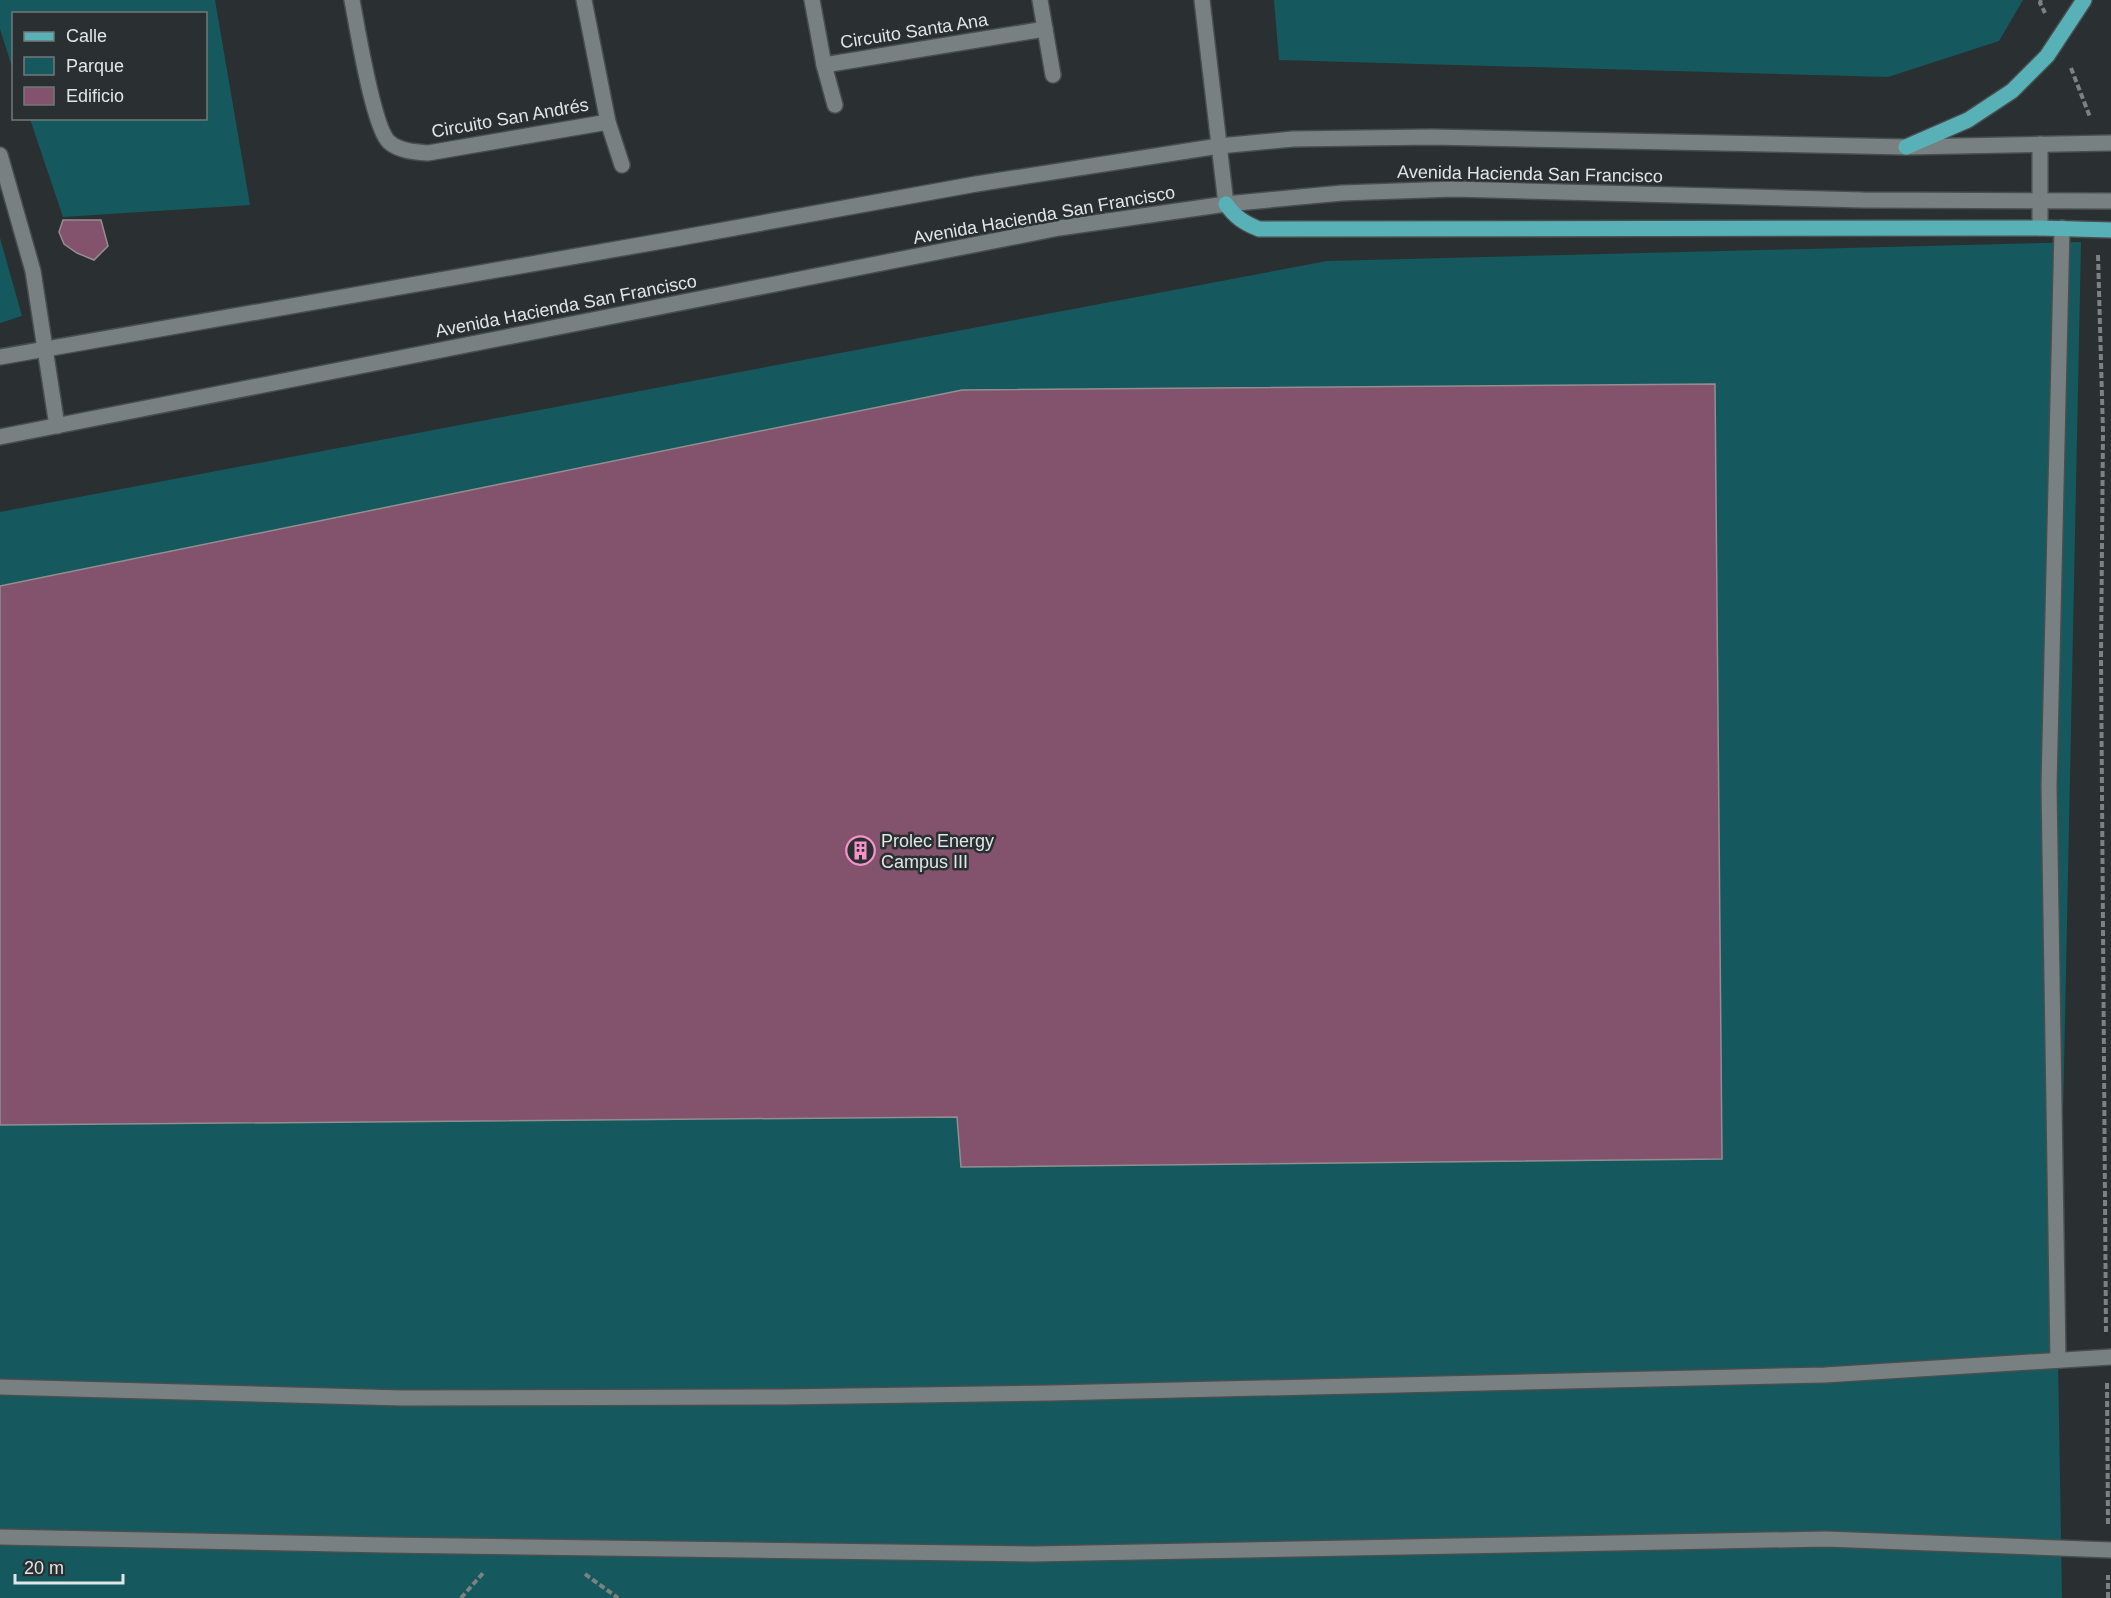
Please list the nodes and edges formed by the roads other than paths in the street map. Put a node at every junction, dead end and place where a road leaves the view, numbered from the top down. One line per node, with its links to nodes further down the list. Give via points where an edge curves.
1 (352, 0): 11 (street, Circuito San Andrés, via 377,121 388,142 407,151 428,153)
2 (584, 0): 11 (street, Circuito San Andrés)
3 (812, 0): 8 (street, Circuito Santa Ana)
4 (1040, 0): 7 (street)
5 (1202, 0): 14 (street)
6 (2084, 0): 15 (main road, via 2047,56 2012,91 1968,120)
7 (1045, 29): 8 (street, Circuito Santa Ana); 9 (street)
8 (824, 65): 10 (street, Circuito Santa Ana)
9 (1053, 75)
10 (835, 105)
11 (608, 122): 17 (street, Circuito San Andrés)
12 (2105, 143): 13 (street, Avenida Hacienda San Francisco)
13 (2040, 144): 15 (street, Avenida Hacienda San Francisco); 18 (street)
14 (1219, 146): 15 (street, Avenida Hacienda San Francisco, via 1432,137); 20 (street); 24 (street, Avenida Hacienda San Francisco, via 976,184)
15 (1906, 147)
16 (0, 155): 24 (street, via 33,271)
17 (622, 165)
18 (2041, 200): 19 (street, Avenida Hacienda San Francisco); 20 (street, Avenida Hacienda San Francisco, via 1863,200 1454,189); 21 (street)
19 (2111, 201)
20 (1226, 204): 21 (main road, via 1234,215 1259,229); 26 (street, Avenida Hacienda San Francisco, via 1059,228)
21 (2040, 228): 22 (main road)
22 (2062, 228): 23 (main road); 29 (street, via 2049,786)
23 (2104, 230)
24 (46, 348): 25 (street, Avenida Hacienda San Francisco); 26 (street)
25 (0, 357)
26 (57, 426): 27 (street, Avenida Hacienda San Francisco)
27 (0, 436)
28 (2109, 1357): 29 (street)
29 (2058, 1360): 30 (street, via 1825,1376 887,1396 402,1398)
30 (0, 1387)
31 (0, 1537): 32 (street, via 1033,1554 1826,1539)
32 (2109, 1550)

